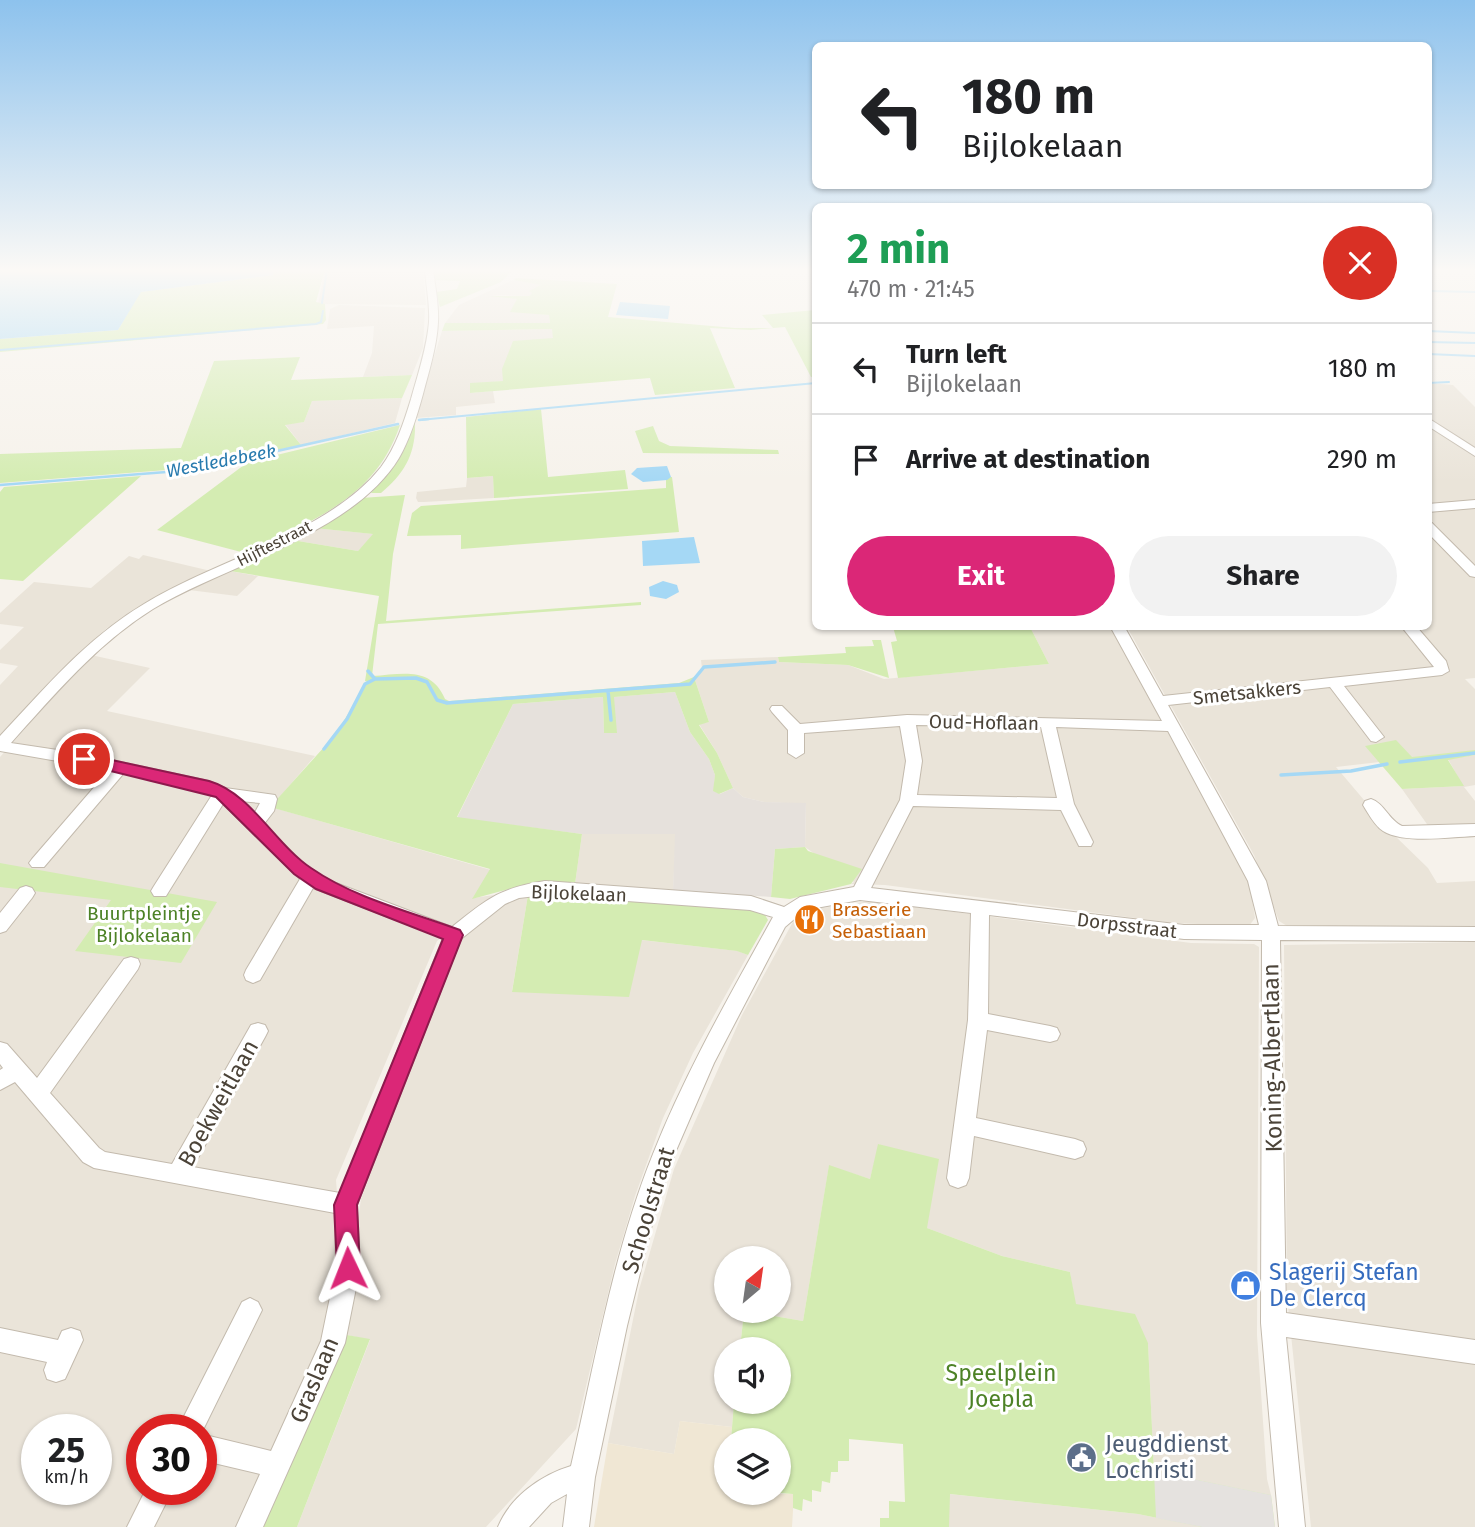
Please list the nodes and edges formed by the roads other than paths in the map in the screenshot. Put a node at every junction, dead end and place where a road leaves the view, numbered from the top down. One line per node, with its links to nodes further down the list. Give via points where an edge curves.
1 (431, 340): 18 (street, Hijftestraat, via 399,447 384,470 337,510 151,605 105,635)
2 (1432, 424): 3 (street)
3 (1475, 453)
4 (1475, 504): 5 (street)
5 (1432, 509)
6 (1432, 530): 7 (street)
7 (1475, 573)
8 (1119, 630): 11 (street, Koning-Albertlaan)
9 (1411, 630): 10 (street, Smetsakkers, via 1443,671)
10 (1335, 684): 11 (street, Smetsakkers); 17 (street)
11 (1159, 701): 15 (street, Koning-Albertlaan)
12 (777, 709): 16 (street)
13 (907, 720): 14 (street, Oud-Hoflaan); 16 (street, Oud-Hoflaan); 22 (street, via 914,761)
14 (1048, 724): 15 (street, Oud-Hoflaan); 23 (street)
15 (1172, 726): 37 (street, Koning-Albertlaan, via 1257,881)
16 (796, 729): 19 (street)
17 (1376, 737)
18 (0, 746): 20 (street)
19 (796, 753)
20 (120, 768): 21 (street); 28 (street)
21 (222, 793): 25 (street); 25 (street, via 269,799); 30 (street)
22 (908, 800): 23 (street); 32 (street)
23 (1066, 804): 27 (street)
24 (1371, 805): 26 (street, via 1387,826 1400,832)
25 (254, 825): 29 (street)
26 (1475, 830)
27 (1085, 842)
28 (38, 863)
29 (312, 878): 38 (street); 40 (street)
30 (160, 891)
31 (26, 893): 35 (street)
32 (860, 893): 33 (street, Dorpsstraat); 34 (street, Dorpsstraat, via 800,904)
33 (980, 907): 37 (street, Dorpsstraat, via 1184,932); 41 (street)
34 (784, 915): 38 (street, Bijlokelaan, via 751,903 545,888 499,899); 60 (street, Schoolstraat, via 705,1060 664,1153 632,1258)
35 (0, 926)
36 (1475, 933): 37 (street, Dorpsstraat)
37 (1271, 934): 53 (street, Koning-Albertlaan)
38 (454, 935): 51 (street, Graslaan)
39 (131, 964): 46 (street)
40 (253, 975)
41 (978, 1020): 43 (street); 47 (street)
42 (258, 1031): 49 (street, Boekweitlaan)
43 (1050, 1034)
44 (0, 1050): 45 (street, Boekweitlaan)
45 (8, 1075): 46 (street, Boekweitlaan)
46 (38, 1093): 49 (street, Boekweitlaan, via 90,1155)
47 (967, 1125): 48 (street); 50 (street)
48 (1074, 1149)
49 (178, 1174): 51 (street, Boekweitlaan)
50 (958, 1178)
51 (345, 1205): 59 (street, Graslaan, via 348,1268 333,1343)
52 (250, 1310): 57 (street)
53 (1273, 1323): 55 (street); 66 (street, Koning-Albertlaan)
54 (0, 1340): 56 (street)
55 (1475, 1352)
56 (64, 1355)
57 (198, 1414)
58 (217, 1451): 59 (street)
59 (277, 1465): 63 (street, Graslaan)
60 (582, 1477): 64 (street, via 550,1486); 65 (street, Schoolstraat)
61 (152, 1505): 62 (street)
62 (140, 1527)
63 (249, 1527)
64 (511, 1527)
65 (576, 1527)
66 (1293, 1527)

